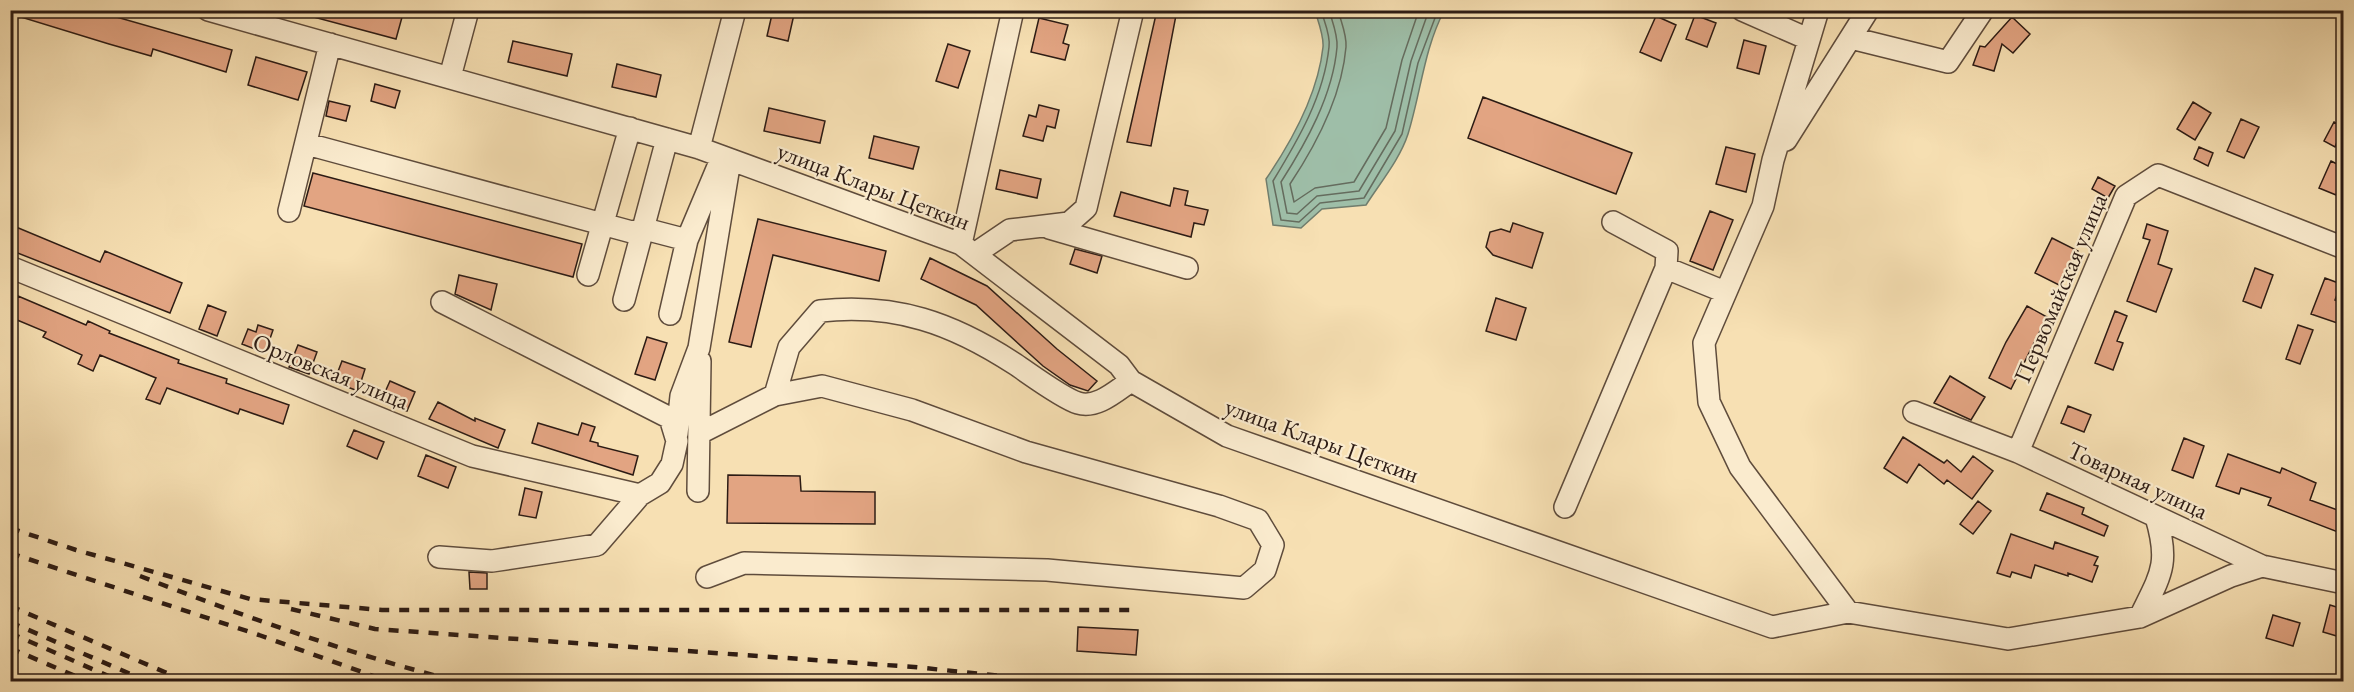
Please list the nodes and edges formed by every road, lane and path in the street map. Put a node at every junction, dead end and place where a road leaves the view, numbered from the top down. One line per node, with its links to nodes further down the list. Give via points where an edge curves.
1 (208, 10): 12 (street, улица Клары Цеткин)
2 (468, 10): 13 (street)
3 (735, 10): 17 (street)
4 (1013, 10): 26 (street)
5 (1133, 10): 23 (street, via 1086,208 1069,224)
6 (1742, 10): 11 (street)
7 (1818, 10): 11 (street)
8 (1868, 10): 10 (street)
9 (1983, 10): 10 (street, via 1948,62)
10 (1851, 38): 19 (street)
11 (1808, 39): 19 (street)
12 (330, 44): 13 (street, улица Клары Цеткин); 16 (street)
13 (450, 77): 14 (street, улица Клары Цеткин)
14 (630, 128): 15 (street, улица Клары Цеткин); 22 (street)
15 (667, 139): 17 (street, улица Клары Цеткин); 24 (street)
16 (307, 144): 20 (street); 22 (street)
17 (699, 148): 18 (street, улица Клары Цеткин)
18 (726, 158): 25 (street); 26 (street, улица Клары Цеткин); 36 (street)
19 (1773, 160): 32 (street, via 1763,206)
20 (289, 211)
21 (1613, 222): 30 (street, via 1666,251)
22 (603, 225): 24 (street); 31 (street)
23 (1046, 227): 26 (street, via 1010,230); 29 (street)
24 (640, 231): 25 (street); 33 (street)
25 (687, 240): 35 (street)
26 (968, 248): 37 (street, улица Клары Цеткин, via 1119,365)
27 (2343, 248): 42 (street, Первомайская улица, via 2158,175 2126,196)
28 (10, 267): 44 (street, Орловская улица, via 472,456)
29 (1187, 268)
30 (1666, 268): 32 (street); 45 (street)
31 (588, 275)
32 (1725, 292): 51 (street, via 1704,343 1709,402 1740,467)
33 (624, 300)
34 (442, 302): 41 (street, via 670,418)
35 (670, 314)
36 (699, 348): 40 (street); 41 (street, via 681,396)
37 (1131, 381): 38 (street, via 1101,402 1078,404 975,338 915,316 854,307 820,310 789,347); 51 (street, улица Клары Цеткин, via 1227,436 1772,627)
38 (775, 395): 40 (street); 49 (street, via 822,386 912,410 1026,452 1219,506 1258,520 1273,545 1265,570 1244,588 1047,570 744,563)
39 (1914, 412): 42 (street, Товарная улица)
40 (700, 433): 43 (street)
41 (677, 441): 44 (street, via 672,464 660,483)
42 (2018, 452): 46 (street, Товарная улица)
43 (698, 491)
44 (640, 495): 47 (street, via 597,545 492,561)
45 (1565, 507)
46 (2156, 517): 48 (street, Товарная улица); 52 (street, via 2165,547 2160,576)
47 (439, 557)
48 (2262, 567): 50 (street, Товарная улица); 52 (street, улица Клары Цеткин, via 2231,576)
49 (707, 578)
50 (2343, 583)
51 (1848, 612): 52 (street, улица Клары Цеткин, via 2008,639)
52 (2140, 617)

